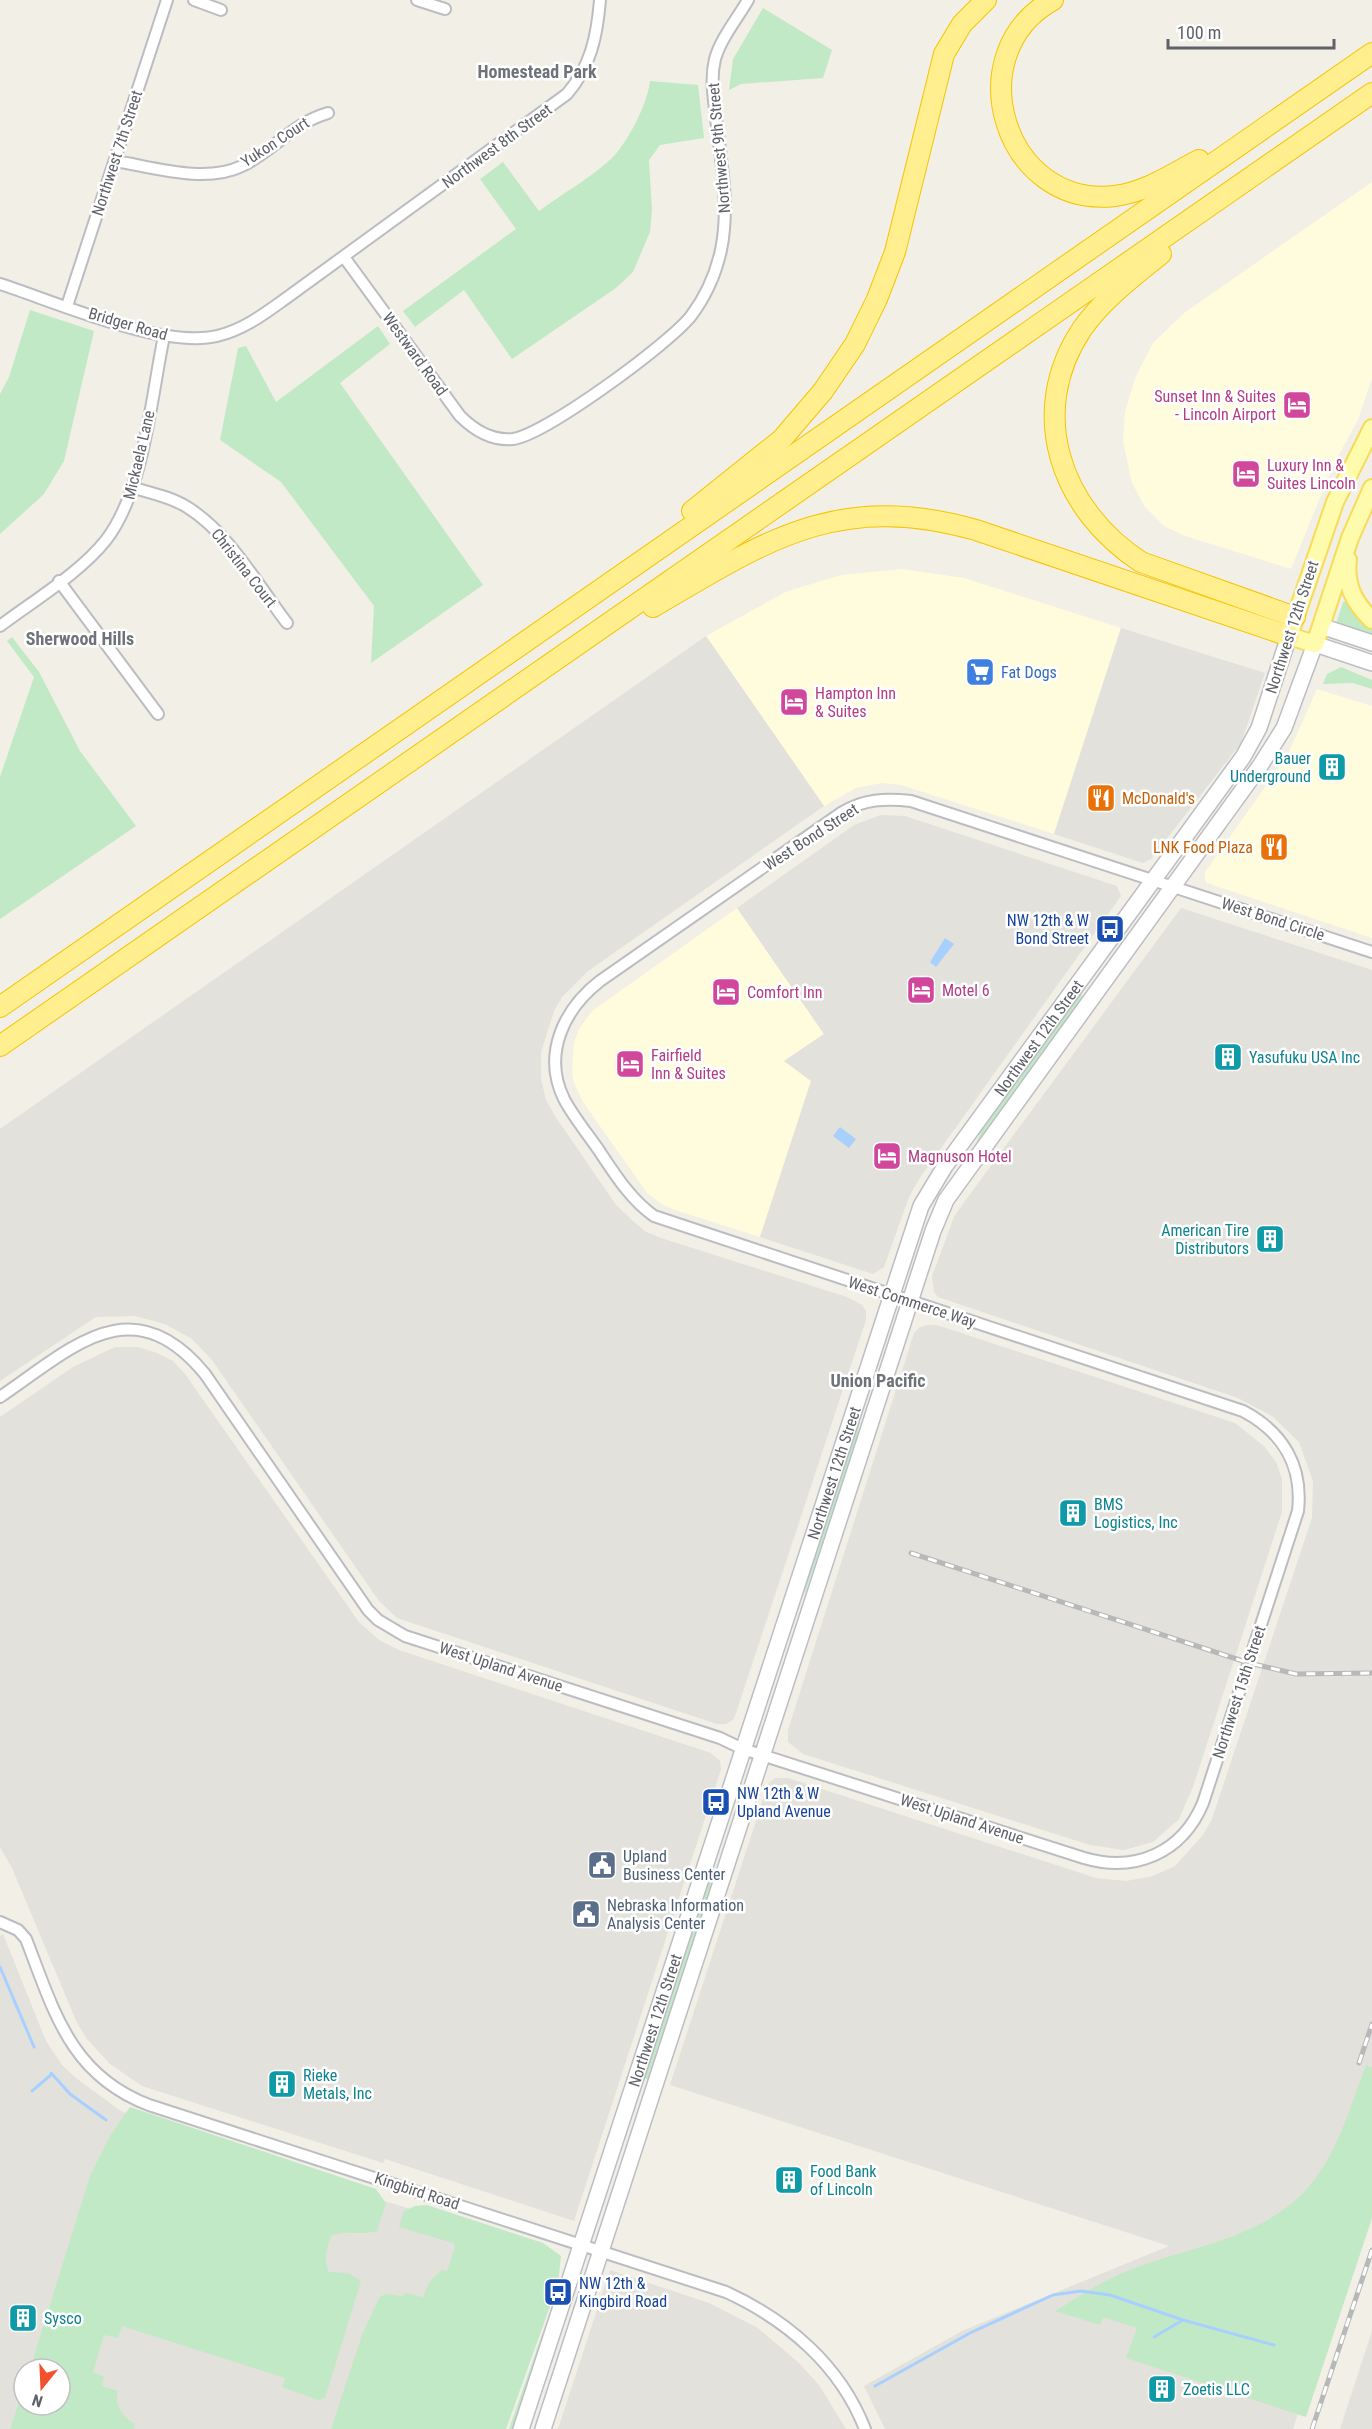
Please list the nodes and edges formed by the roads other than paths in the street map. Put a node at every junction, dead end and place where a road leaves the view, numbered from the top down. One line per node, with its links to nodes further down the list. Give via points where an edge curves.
1 (167, 0): 15 (street, Northwest 7th Street)
2 (194, 0): 9 (street)
3 (417, 0): 8 (street)
4 (600, 0): 16 (street, Northwest 8th Street, via 593,49 582,74 567,93)
5 (748, 0): 21 (street, Northwest 9th Street, via 720,45 713,69 725,210 721,250 703,298 662,345 568,410 528,435)
6 (986, 0): 34 (highway, via 962,24 944,54 895,252 867,321 841,368 782,439)
7 (1053, 0): 12 (highway, via 1033,15 1013,42 1003,71 1001,101 1008,130 1022,157 1046,178 1064,187 1100,196 1137,191)
8 (445, 9)
9 (221, 10)
10 (1372, 53): 12 (highway)
11 (1372, 93): 14 (highway)
12 (1293, 108): 34 (highway)
13 (328, 113): 15 (street, Yukon Court, via 308,119 249,162 231,170 195,173)
14 (1285, 154): 26 (highway, via 1096,312 1065,363 1055,414 1058,447 1071,488 1095,524 1124,551 1157,569); 36 (highway)
15 (115, 161): 18 (street, Northwest 7th Street)
16 (344, 256): 19 (street, Bridger Road, via 239,329 202,338); 21 (street, Westward Road, via 460,416 477,430)
17 (0, 284): 18 (street, Bridger Road)
18 (67, 306): 19 (street, Bridger Road)
19 (164, 336): 22 (street, Mickaela Lane)
20 (1372, 428): 26 (main road, Northwest 12th Street, via 1335,502)
21 (498, 438)
22 (134, 488): 25 (street, Mickaela Lane, via 105,542); 28 (street, Christina Court, via 169,499 201,516 223,538)
23 (1372, 488): 24 (main road, Northwest 12th Street)
24 (1350, 538): 27 (main road, via 1346,573 1349,588); 30 (main road, Northwest 12th Street)
25 (59, 581): 29 (street, Mickaela Lane); 37 (street)
26 (1295, 616): 30 (main road); 31 (main road, Northwest 12th Street)
27 (1372, 620)
28 (287, 623)
29 (0, 626)
30 (1321, 626): 32 (main road, Northwest 12th Street); 33 (main road)
31 (1289, 636): 32 (main road); 36 (highway, via 948,522 858,517 800,529 765,543); 38 (main road, Northwest 12th Street, via 1252,743)
32 (1315, 644): 35 (main road); 39 (main road, Northwest 12th Street, via 1293,708 1274,746)
33 (1372, 644)
34 (505, 657): 41 (highway)
35 (1372, 663)
36 (526, 681): 42 (highway)
37 (158, 714)
38 (1152, 881): 39 (street, West Bond Street); 43 (street, West Bond Street, via 911,801 885,799 859,804 585,992 565,1018); 44 (main road, Northwest 12th Street, via 934,1183 915,1222)
39 (1173, 888): 40 (street, West Bond Circle); 45 (main road, Northwest 12th Street, via 959,1180 936,1223)
40 (1372, 952)
41 (0, 1007)
42 (0, 1046)
43 (555, 1060): 44 (street, West Commerce Way, via 560,1088 573,1113 632,1197 654,1216)
44 (891, 1294): 45 (street, West Commerce Way); 48 (main road, Northwest 12th Street)
45 (910, 1301): 47 (street, West Commerce Way, via 1243,1411 1272,1429 1288,1451 1298,1480); 49 (main road, Northwest 12th Street)
46 (0, 1398): 48 (street, West Upland Avenue, via 79,1343 106,1332 139,1330 172,1341 205,1374 378,1620 405,1636 720,1738)
47 (1299, 1498): 50 (street, Northwest 15th Street, via 1295,1523 1199,1812 1179,1840)
48 (743, 1749): 49 (street, West Upland Avenue); 52 (main road, Northwest 12th Street)
49 (763, 1755): 50 (street, West Upland Avenue, via 1095,1861); 53 (main road, Northwest 12th Street)
50 (1143, 1861)
51 (2, 1922): 52 (street, Kingbird Road, via 18,1930 26,1940 68,2041 95,2073 119,2091 149,2105)
52 (581, 2245): 53 (street, Kingbird Road); 54 (main road, Northwest 12th Street)
53 (601, 2251): 55 (main road, Northwest 12th Street); 56 (street, Kingbird Road, via 710,2286 773,2316 826,2364)
54 (521, 2429)
55 (543, 2429)
56 (865, 2429)

